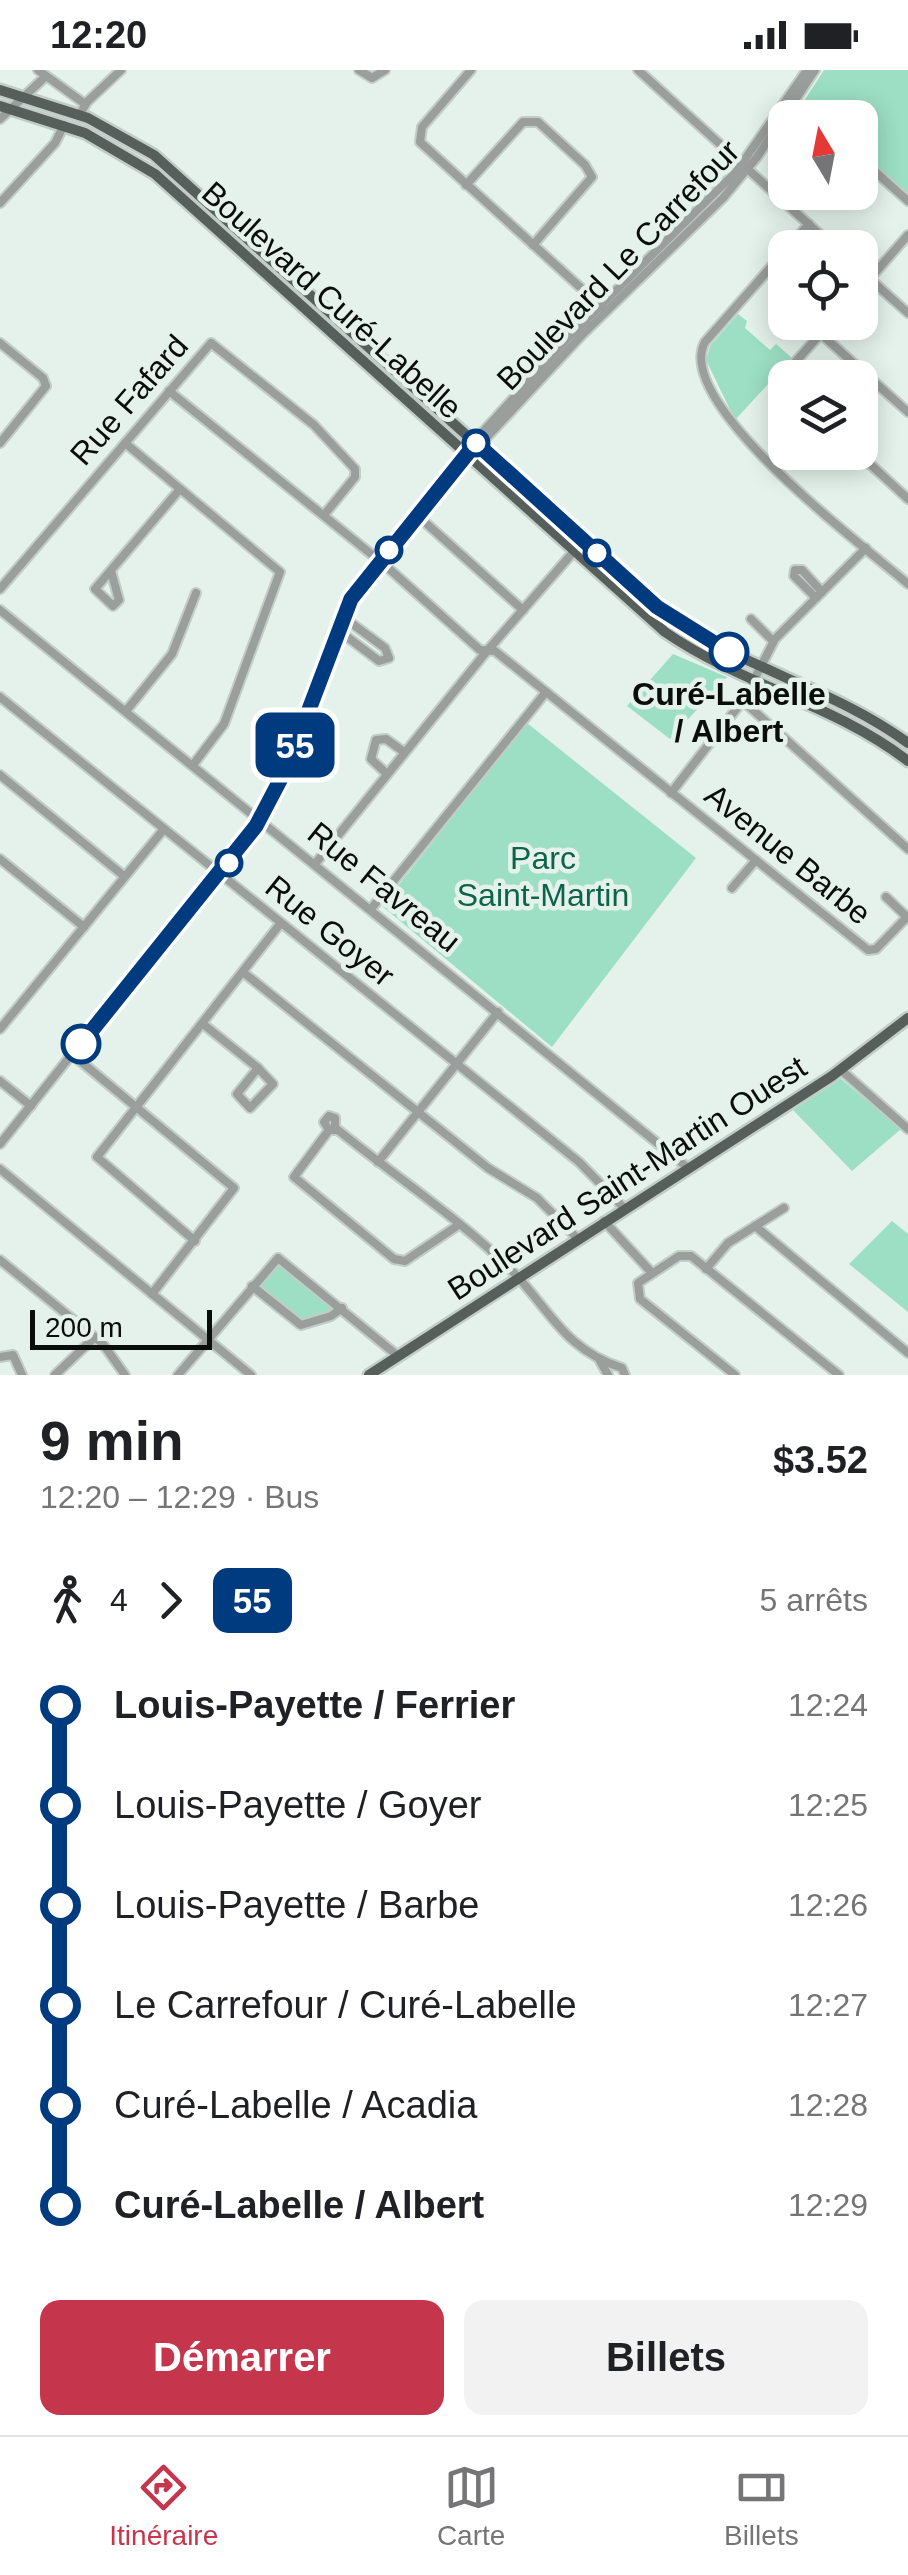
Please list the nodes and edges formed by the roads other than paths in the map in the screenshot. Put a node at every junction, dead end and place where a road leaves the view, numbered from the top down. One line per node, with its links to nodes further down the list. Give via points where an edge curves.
1 (121, 70): 12 (street)
2 (358, 70): 3 (street, via 370,78)
3 (385, 70)
4 (471, 70): 17 (street, via 419,137)
5 (638, 70): 15 (street)
6 (807, 70): 15 (street, Boulevard Le Carrefour)
7 (815, 70): 15 (street, Boulevard Le Carrefour)
8 (41, 73): 10 (street); 12 (street)
9 (0, 90): 10 (main road, Boulevard Curé-Labelle)
10 (26, 97): 11 (street); 12 (main road, Boulevard Curé-Labelle)
11 (6, 107): 13 (street); 14 (main road, Boulevard Curé-Labelle)
12 (83, 109): 29 (main road, Boulevard Curé-Labelle, via 170,167)
13 (0, 119)
14 (64, 125): 19 (street); 31 (main road, Boulevard Curé-Labelle, via 148,170)
15 (745, 167): 20 (street); 28 (street, Boulevard Le Carrefour)
16 (878, 174): 18 (street)
17 (466, 184): 24 (street); 24 (street, via 523,122 538,122 592,179)
18 (908, 201)
19 (0, 203)
20 (809, 224): 21 (street); 22 (street)
21 (804, 230)
22 (816, 230)
23 (908, 235): 25 (street)
24 (534, 245): 28 (street)
25 (878, 270)
26 (768, 271): 46 (street, via 705,342 701,368 740,434)
27 (878, 286): 30 (street)
28 (604, 309): 38 (street, Boulevard Le Carrefour)
29 (330, 312): 31 (main road); 38 (main road, Boulevard Curé-Labelle)
30 (908, 313)
31 (311, 315): 39 (main road, Boulevard Curé-Labelle)
32 (828, 340): 35 (street)
33 (0, 342): 36 (street, via 46,386)
34 (169, 391): 37 (street, Rue Fafard); 43 (street, Avenue Barbe); 43 (street, Rue Fafard, via 208,345 220,347 355,469)
35 (908, 412)
36 (0, 443)
37 (124, 443): 41 (street); 51 (street, Rue Fafard)
38 (477, 445): 39 (street, Boulevard Le Carrefour); 45 (main road, Boulevard Curé-Labelle)
39 (467, 456): 44 (street, Boulevard Le Carrefour); 47 (main road, Boulevard Curé-Labelle)
40 (876, 470): 42 (street)
41 (180, 489): 49 (street); 69 (street, via 280,574 224,724)
42 (908, 498)
43 (324, 515): 48 (street, Avenue Barbe)
44 (418, 516): 48 (street, Boulevard Le Carrefour); 54 (street)
45 (583, 541): 47 (street); 60 (main road, Boulevard Curé-Labelle, via 680,624)
46 (866, 548): 50 (street); 58 (street)
47 (574, 552): 54 (street); 61 (main road, Boulevard Curé-Labelle, via 672,636)
48 (380, 561): 55 (street, Boulevard Le Carrefour); 59 (street, Avenue Barbe)
49 (111, 571)
50 (908, 584)
51 (0, 589)
52 (196, 593): 65 (street, via 172,654)
53 (0, 610): 65 (street, Rue Favreau)
54 (523, 610): 59 (street)
55 (343, 618): 57 (street, Boulevard Le Carrefour); 57 (street, via 389,658 379,661)
56 (751, 619): 58 (street)
57 (338, 630): 73 (street, Boulevard Le Carrefour, via 289,762)
58 (774, 641): 60 (street)
59 (487, 650): 62 (street, Avenue Barbe); 67 (street)
60 (761, 666): 61 (street); 66 (main road, Boulevard Curé-Labelle, via 843,701)
61 (754, 680): 64 (street); 68 (main road, Boulevard Curé-Labelle, via 833,713)
62 (546, 692): 72 (street, Avenue Barbe); 83 (street)
63 (0, 697): 74 (street, Rue Goyer)
64 (743, 702): 72 (street); 75 (street)
65 (126, 711): 69 (street, Rue Favreau)
66 (908, 744)
67 (404, 752): 70 (street); 70 (street, via 377,738 370,758)
68 (908, 761)
69 (193, 765): 73 (street, Rue Favreau)
70 (387, 774): 78 (street)
71 (0, 776): 80 (street)
72 (672, 793): 77 (street, Avenue Barbe)
73 (260, 819): 78 (street, Rue Favreau); 79 (street, Boulevard Le Carrefour)
74 (164, 829): 79 (street, Rue Goyer); 80 (street)
75 (908, 849)
76 (0, 859): 86 (street)
77 (756, 860): 81 (street); 84 (street, Avenue Barbe, via 869,950)
78 (315, 864): 83 (street, Rue Favreau)
79 (219, 874): 85 (street, Rue Goyer); 92 (street, Boulevard Le Carrefour)
80 (124, 876): 86 (street)
81 (732, 888)
82 (886, 897): 84 (street)
83 (371, 908): 88 (street, Rue Favreau)
84 (908, 917)
85 (280, 924): 87 (street); 93 (street, Rue Goyer)
86 (84, 927): 91 (street)
87 (244, 972): 90 (street); 99 (street)
88 (498, 1012): 93 (street); 103 (street, Rue Favreau)
89 (908, 1018): 95 (main road, Boulevard Saint-Martin Ouest)
90 (203, 1024): 94 (street); 98 (street)
91 (0, 1030)
92 (73, 1055): 97 (street, Boulevard Le Carrefour); 98 (street)
93 (455, 1065): 99 (street); 105 (street, Rue Goyer, via 580,1162)
94 (258, 1068): 94 (street, via 237,1094 250,1108 273,1086)
95 (841, 1070): 100 (street); 103 (main road, Boulevard Saint-Martin Ouest)
96 (0, 1081): 97 (street)
97 (31, 1106): 101 (street, Boulevard Le Carrefour)
98 (136, 1106): 111 (street, via 97,1160); 111 (street, via 233,1186)
99 (418, 1112): 102 (street); 110 (street, via 537,1198)
100 (908, 1129)
101 (0, 1144)
102 (378, 1162): 108 (street); 108 (street, via 332,1129 294,1177 397,1262)
103 (688, 1168): 105 (main road, Boulevard Saint-Martin Ouest)
104 (0, 1170): 117 (street)
105 (624, 1208): 107 (main road, Boulevard Saint-Martin Ouest)
106 (784, 1208): 109 (street)
107 (604, 1221): 110 (main road, Boulevard Saint-Martin Ouest); 114 (street)
108 (457, 1226): 115 (street)
109 (755, 1226): 113 (street); 121 (street)
110 (577, 1238): 115 (main road, Boulevard Saint-Martin Ouest)
111 (195, 1241): 117 (street)
112 (0, 1260): 119 (street)
113 (706, 1268): 114 (street, via 684,1254); 134 (street)
114 (652, 1273): 133 (street, via 635,1287 640,1299)
115 (517, 1278): 122 (main road, Boulevard Saint-Martin Ouest); 124 (street, via 547,1317)
116 (252, 1286): 118 (street, via 301,1325); 118 (street, via 280,1258); 120 (street)
117 (152, 1294): 120 (street)
118 (342, 1308): 122 (street)
119 (94, 1337): 126 (street); 127 (street)
120 (208, 1340): 128 (street); 129 (street)
121 (908, 1353)
122 (398, 1356): 130 (main road, Boulevard Saint-Martin Ouest)
123 (0, 1357): 125 (street, via 13,1355)
124 (600, 1361): 131 (street); 132 (street)
125 (22, 1375)
126 (56, 1375)
127 (125, 1375)
128 (178, 1375)
129 (251, 1375)
130 (369, 1375)
131 (608, 1375)
132 (625, 1375)
133 (735, 1375)
134 (839, 1375)

